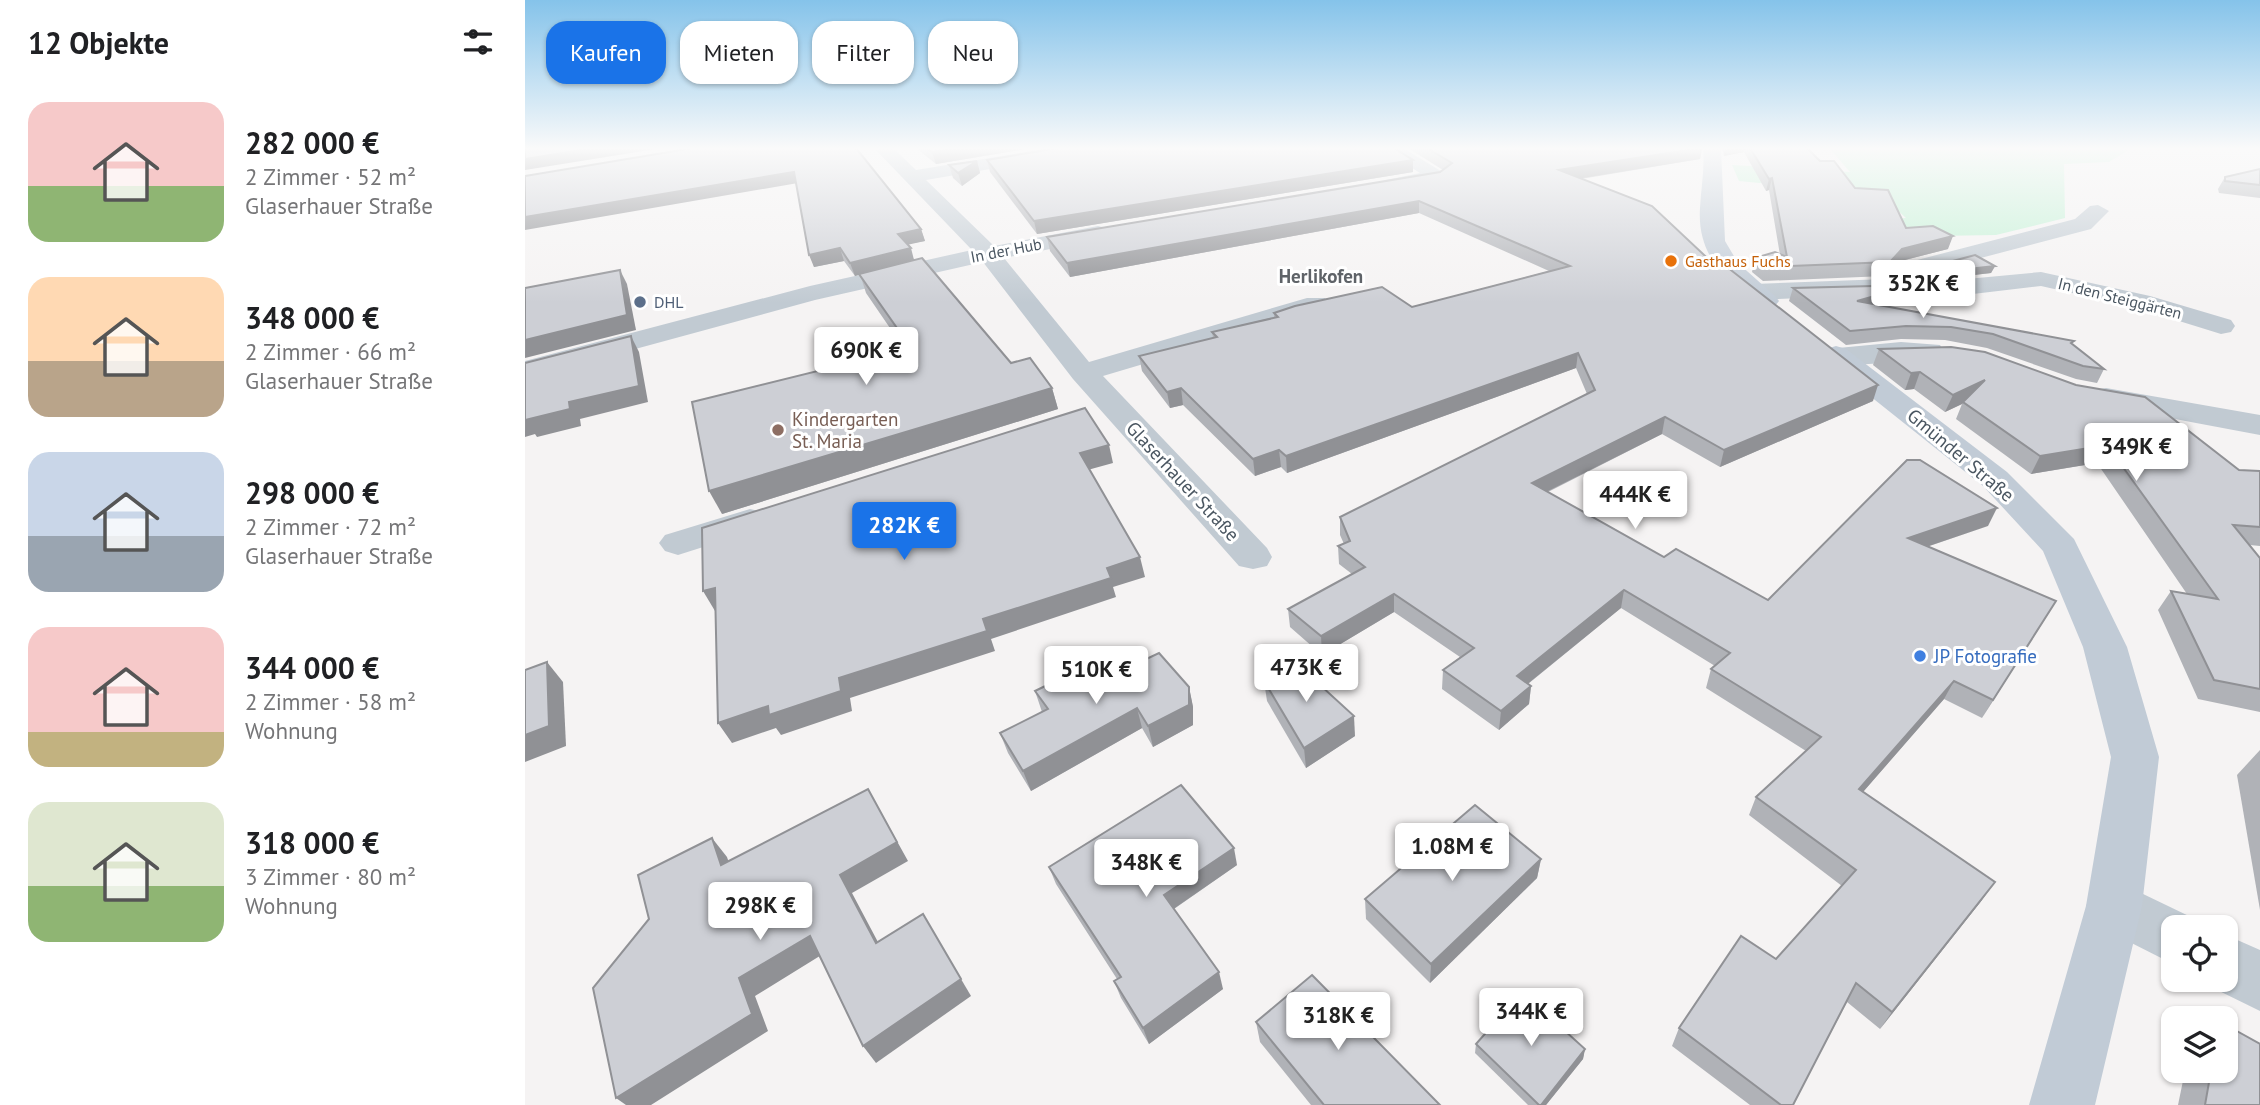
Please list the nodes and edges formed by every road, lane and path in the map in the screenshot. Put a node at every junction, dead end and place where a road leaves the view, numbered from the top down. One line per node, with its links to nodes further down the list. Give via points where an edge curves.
1 (937, 200): 5 (street, Glaserhauer Straße)
2 (1712, 200): 7 (main road, Gmünder Straße, via 1710,239 1723,265)
3 (2098, 211): 6 (street, via 2083,224 1907,270)
4 (1124, 229): 5 (street, In der Hub)
5 (987, 252): 12 (street, In der Hub); 13 (street, Glaserhauer Straße)
6 (1893, 286): 7 (street, In den Steiggärten); 9 (street, In den Steiggärten, via 1957,288 2041,279 2141,300)
7 (1754, 292): 11 (main road, Gmünder Straße)
8 (1315, 304): 13 (street)
9 (2221, 326)
10 (1958, 354): 11 (street, via 1901,351)
11 (1838, 357): 21 (main road, Gmünder Straße, via 1995,479 2060,547 2105,647 2135,757)
12 (525, 370)
13 (1083, 373): 15 (street, Glaserhauer Straße)
14 (2079, 392): 17 (street)
15 (1112, 405): 16 (street, Glaserhauer Straße); 20 (street, Glaserhauer Straße)
16 (1073, 418)
17 (2260, 425)
18 (783, 510): 19 (street)
19 (678, 543)
20 (1253, 557)
21 (2115, 906): 22 (street); 25 (main road, Gmünder Straße)
22 (2161, 931)
23 (2238, 970): 24 (street)
24 (2260, 982)
25 (2062, 1105)

